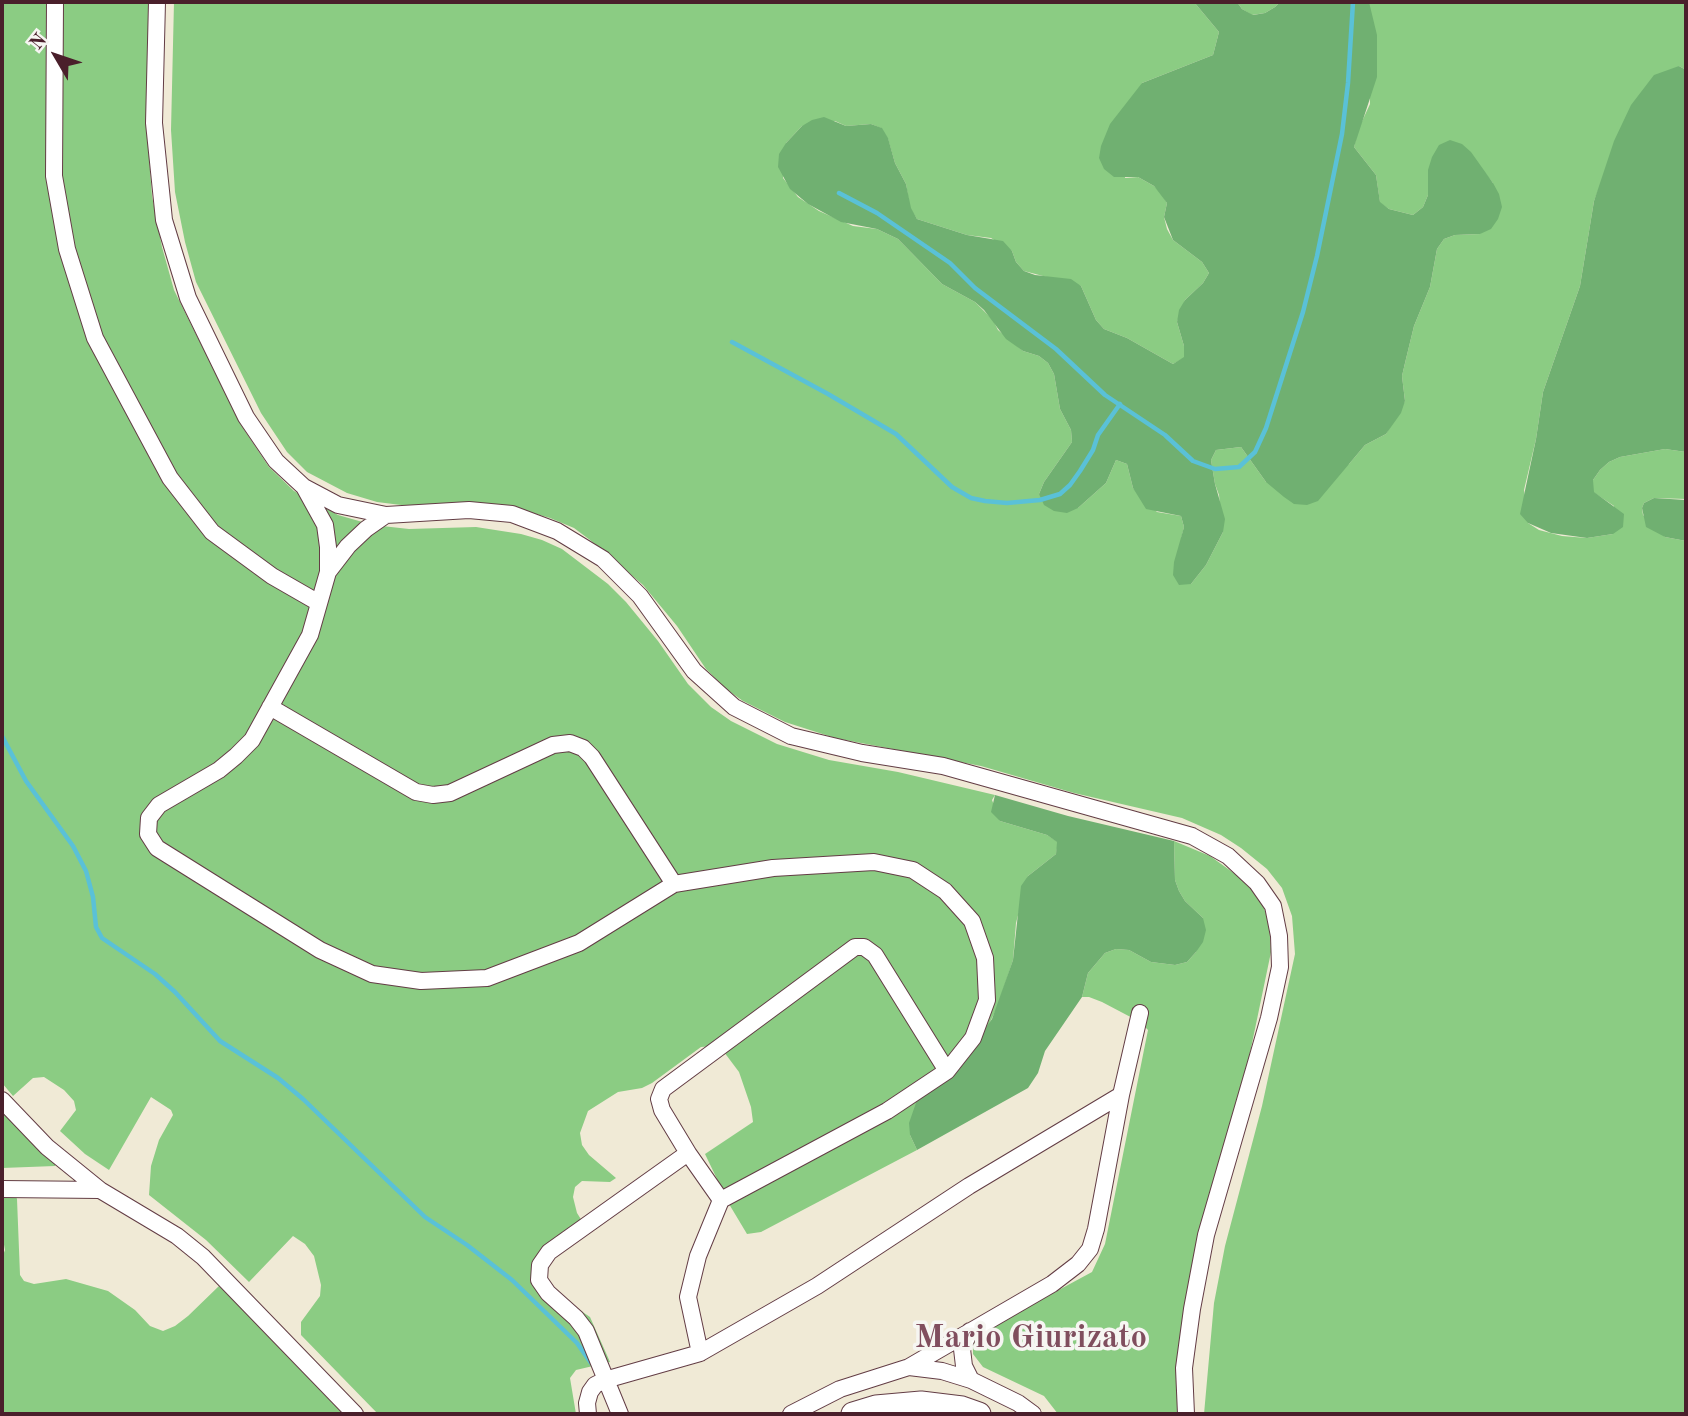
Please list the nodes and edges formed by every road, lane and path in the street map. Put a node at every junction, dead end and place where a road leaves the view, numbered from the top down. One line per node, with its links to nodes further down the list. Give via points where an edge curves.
1 (55, 2): 6 (street, via 54,176 67,249 95,338 170,478 212,532)
2 (157, 2): 3 (street, via 154,123 164,220 188,298 246,417 276,461)
3 (304, 487): 4 (street, via 338,505); 5 (street, via 325,525)
4 (386, 515): 5 (street, via 366,528); 29 (street, via 469,510 512,514 557,531 603,559 640,596 694,671 745,713 791,736 943,766 1192,836 1228,856 1257,883 1273,906 1280,967 1206,1235 1184,1368)
5 (328, 572): 6 (street)
6 (319, 603): 7 (street, via 310,635)
7 (270, 706): 8 (street, via 416,792 433,795 450,793 553,745 570,743 583,748); 8 (street, via 252,740 236,757 159,805 149,818 148,834 157,848 309,943 372,974 421,981 487,978 579,943)
8 (674, 884): 10 (street, via 773,868 874,862 913,870 945,891 972,921 985,958 986,1000 973,1038)
9 (1140, 1013): 11 (street)
10 (947, 1072): 13 (street, via 875,956 864,947 855,947 663,1088 662,1110); 16 (street, via 887,1111)
11 (1121, 1095): 17 (street, via 1090,1249 1052,1284); 18 (street, via 969,1186 817,1286)
12 (2, 1100): 15 (street)
13 (688, 1153): 16 (street); 20 (street, via 549,1252 541,1265 539,1280 586,1331)
14 (2, 1189): 15 (street)
15 (100, 1190): 22 (street, via 177,1236 202,1257)
16 (721, 1200): 18 (street, via 698,1255 688,1297)
17 (970, 1331): 19 (street); 21 (street, via 962,1349)
18 (701, 1353): 20 (street)
19 (909, 1367): 21 (street); 25 (street, via 840,1389)
20 (605, 1380): 23 (street, via 590,1392); 24 (street)
21 (971, 1380): 28 (street)
22 (355, 1414)
23 (588, 1414)
24 (620, 1414)
25 (791, 1414)
26 (853, 1414): 27 (highway, via 921,1403)
27 (979, 1414)
28 (1032, 1414)
29 (1186, 1414)

